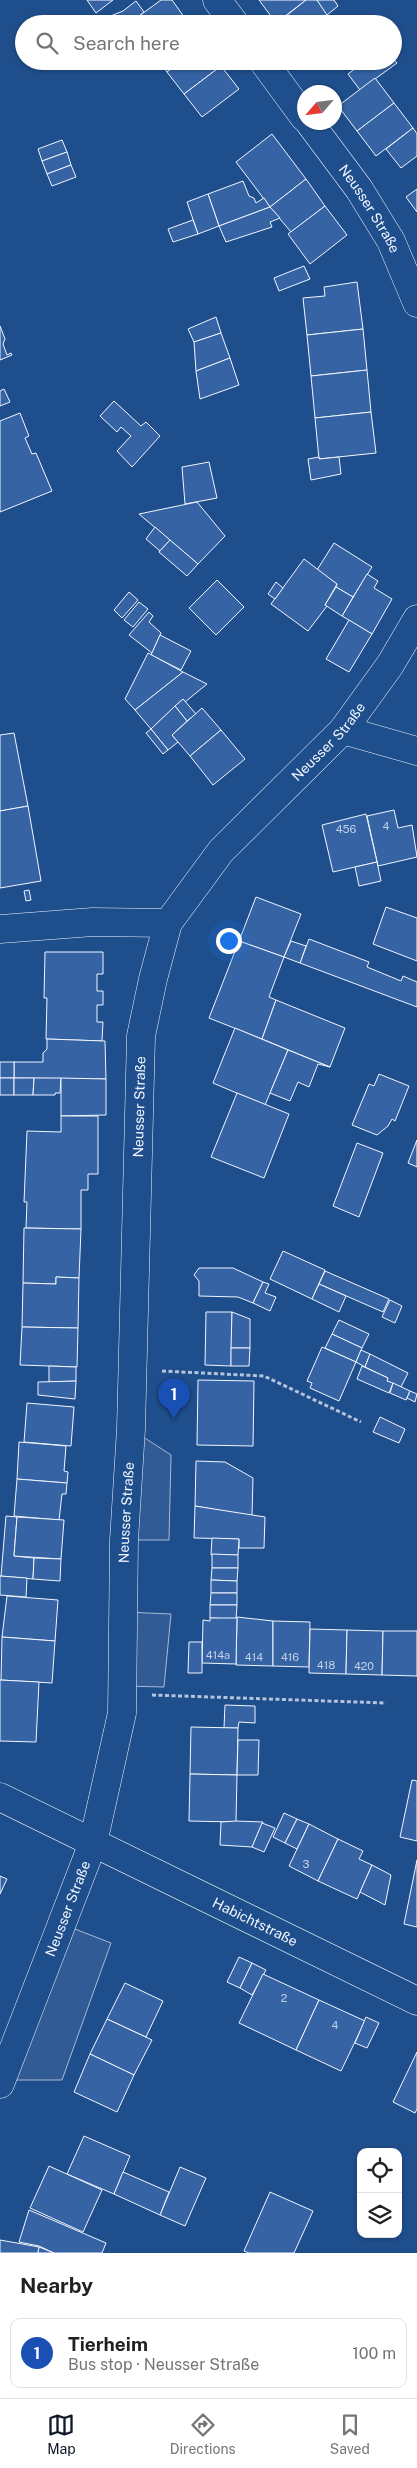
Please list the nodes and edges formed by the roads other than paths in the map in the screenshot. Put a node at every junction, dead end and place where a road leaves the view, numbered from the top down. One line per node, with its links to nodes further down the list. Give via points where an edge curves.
1 (217, 0): 2 (street)
2 (228, 15)
3 (270, 70): 4 (street)
4 (297, 107)
5 (315, 130): 6 (street, Neusser Straße, via 359,189 391,241)
6 (417, 303)
7 (417, 618): 8 (street, Neusser Straße, via 390,665)
8 (343, 730): 9 (street); 10 (street, Neusser Straße, via 221,851)
9 (417, 751)
10 (168, 923): 11 (street, via 93,922); 13 (street, Neusser Straße, via 141,1036 124,1540 122,1713)
11 (0, 929)
12 (0, 1797): 13 (street, Habichtstraße)
13 (92, 1843): 14 (street, Habichtstraße); 15 (street, Neusser Straße)
14 (417, 2000)
15 (0, 2084)

